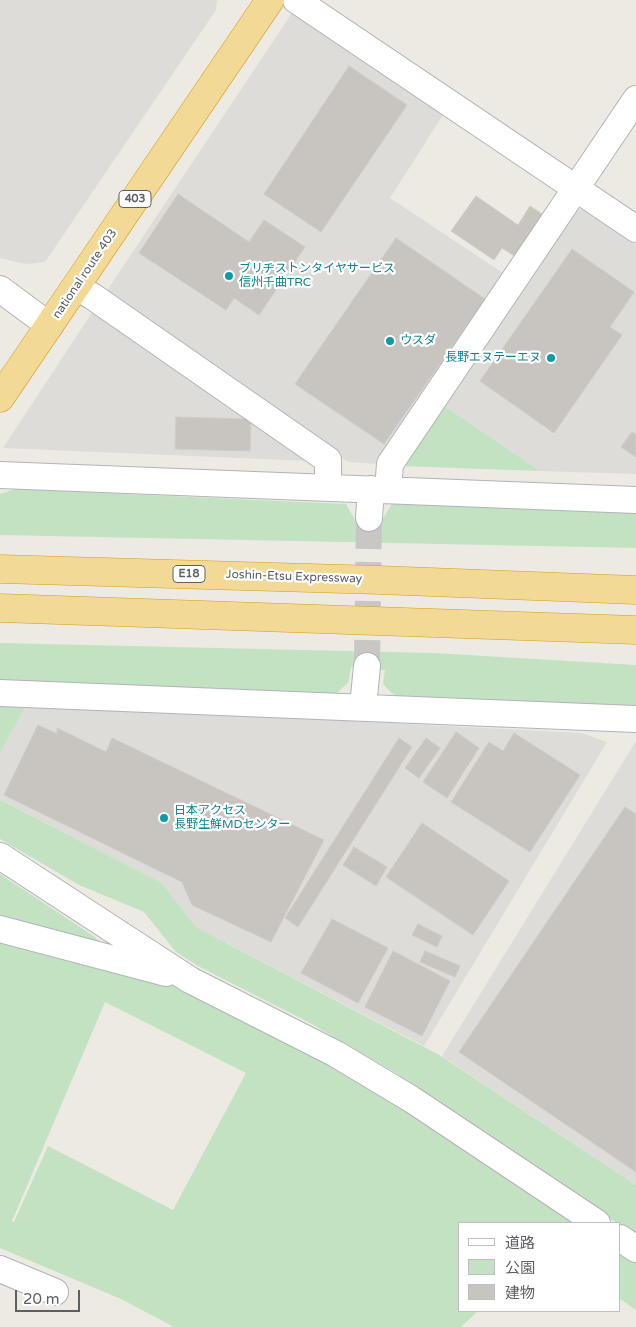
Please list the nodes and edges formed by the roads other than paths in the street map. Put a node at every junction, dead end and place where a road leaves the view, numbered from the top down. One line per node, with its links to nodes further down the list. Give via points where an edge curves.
1 (270, 0): 6 (highway, national route 403 / 403)
2 (296, 0): 4 (street)
3 (636, 99): 4 (street)
4 (576, 188): 5 (street); 12 (street, via 390,464)
5 (636, 229)
6 (76, 287): 8 (highway, national route 403 / 403); 11 (street, via 328,460)
7 (0, 289): 8 (street)
8 (50, 326): 9 (highway, national route 403 / 403)
9 (0, 398)
10 (0, 475): 11 (street)
11 (328, 487): 12 (street)
12 (379, 490): 13 (street); 14 (street)
13 (636, 500)
14 (369, 518)
15 (0, 569): 16 (highway, Joshin-Etsu Expressway / E18)
16 (379, 580): 17 (highway, Joshin-Etsu Expressway / E18); 18 (highway, Joshin-Etsu Expressway / E18)
17 (636, 582)
18 (636, 590)
19 (0, 608): 20 (highway)
20 (373, 620): 21 (highway); 22 (highway)
21 (636, 630)
22 (636, 641)
23 (367, 666): 25 (street)
24 (0, 693): 25 (street)
25 (363, 707): 26 (street)
26 (636, 719)
27 (0, 856): 29 (street)
28 (0, 928): 29 (street)
29 (190, 980): 30 (street, via 336,1054)
30 (595, 1222)
31 (621, 1239): 32 (street)
32 (636, 1249)
33 (0, 1269): 34 (street)
34 (55, 1292)

